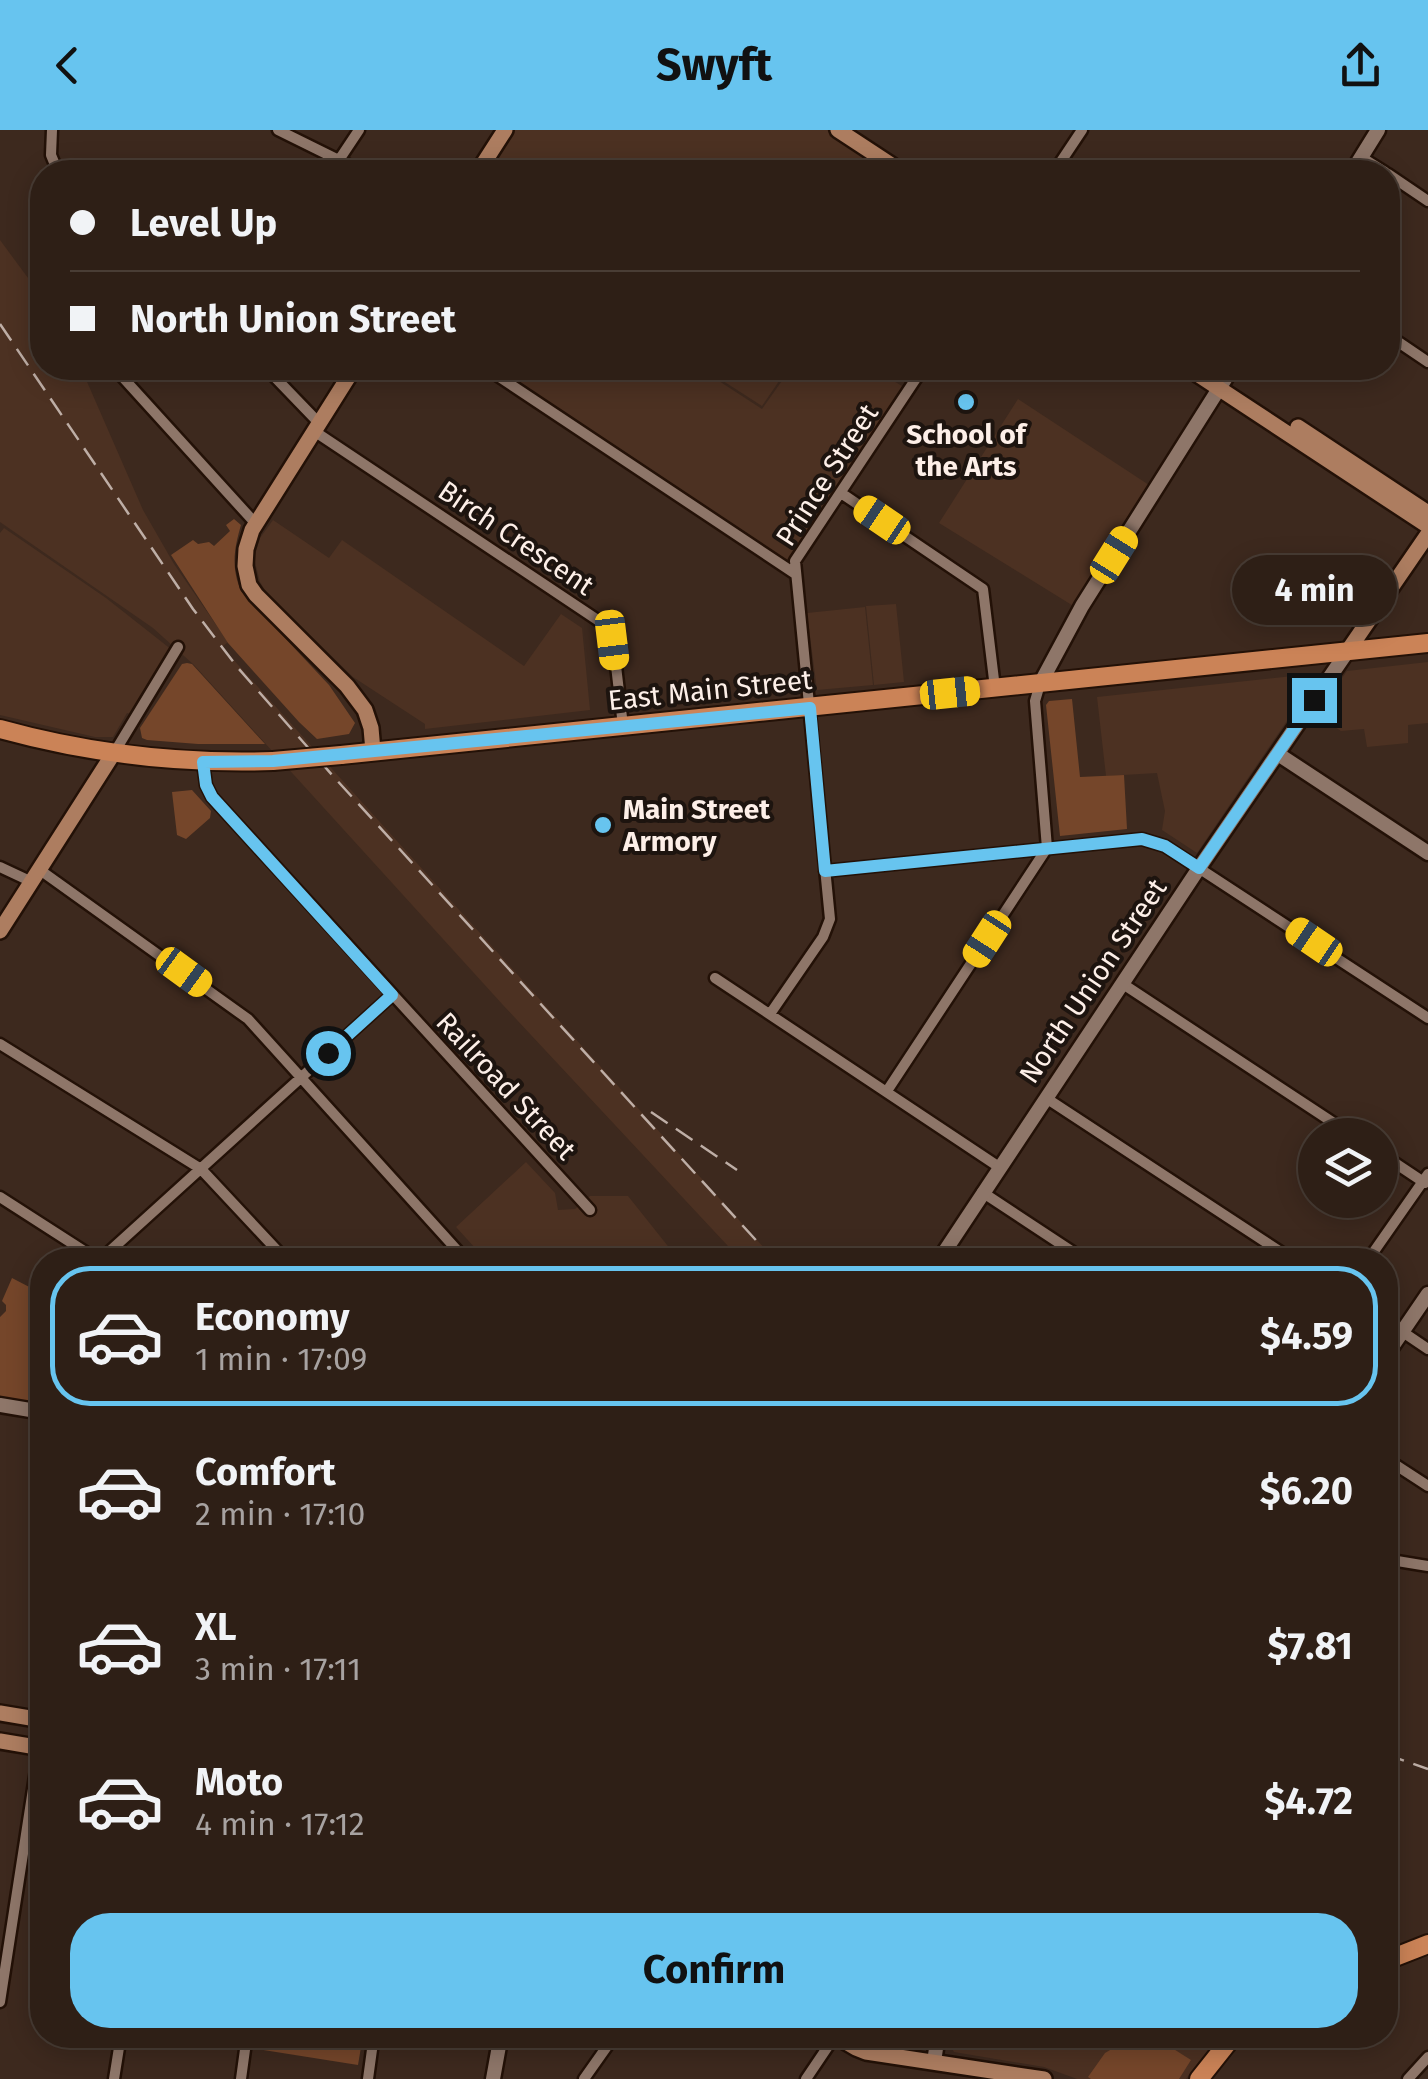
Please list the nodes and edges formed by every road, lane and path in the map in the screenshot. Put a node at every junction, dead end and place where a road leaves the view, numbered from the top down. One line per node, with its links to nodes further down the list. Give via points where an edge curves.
1 (52, 130): 9 (street)
2 (278, 130): 10 (street)
3 (358, 130): 10 (street)
4 (505, 130): 11 (main road)
5 (838, 130): 12 (main road)
6 (1082, 130): 13 (street)
7 (1378, 130): 8 (street)
8 (1362, 157): 14 (street); 15 (street)
9 (53, 160)
10 (339, 160)
11 (486, 160)
12 (884, 160)
13 (1062, 160)
14 (1360, 160)
15 (1366, 160)
16 (1400, 182): 17 (street)
17 (1428, 201)
18 (1400, 343): 19 (street)
19 (1428, 362)
20 (125, 380): 31 (street)
21 (276, 380): 28 (street, Birch Crescent)
22 (346, 380): 28 (main road)
23 (504, 380): 34 (street)
24 (915, 380): 29 (street, Prince Street)
25 (1224, 380): 38 (street)
26 (1228, 380): 30 (main road)
27 (1228, 380): 32 (main road)
28 (316, 427): 31 (main road); 41 (street, Birch Crescent, via 598,619 611,635)
29 (840, 493): 34 (street, Prince Street, via 795,561); 39 (street, via 984,588)
30 (1428, 513)
31 (256, 524): 43 (main road, via 246,549 250,585 365,710)
32 (1428, 526)
33 (1428, 534): 37 (main road, North Union Street)
34 (794, 573): 40 (street, Prince Street)
35 (1428, 643): 37 (main road, East Main Street)
36 (178, 647): 44 (street)
37 (1348, 652): 38 (main road, East Main Street); 45 (street, North Union Street)
38 (1040, 684): 39 (main road, East Main Street); 47 (street)
39 (996, 688): 40 (main road, East Main Street)
40 (810, 708): 41 (main road, East Main Street); 51 (street, Prince Street)
41 (623, 726): 43 (main road, East Main Street)
42 (0, 728): 44 (main road, East Main Street)
43 (374, 752): 46 (main road, East Main Street, bridge)
44 (113, 754): 46 (main road, East Main Street); 52 (main road)
45 (1278, 754): 48 (street); 50 (street, North Union Street)
46 (203, 762): 56 (street, Railroad Street, via 212,797)
47 (1046, 848): 50 (street, via 1152,840); 51 (street); 61 (street)
48 (1428, 853)
49 (0, 867): 52 (street)
50 (1199, 868): 55 (street, North Union Street); 58 (street)
51 (825, 871): 57 (street, Prince Street, via 827,930)
52 (36, 876): 53 (main road); 60 (street, via 243,1015)
53 (0, 930)
54 (716, 978): 57 (street)
55 (1123, 984): 62 (street, North Union Street); 63 (street)
56 (392, 995): 60 (street); 70 (street, Railroad Street)
57 (770, 1014): 61 (street)
58 (1428, 1018)
59 (0, 1044): 66 (street)
60 (301, 1078): 66 (street); 74 (street)
61 (887, 1092): 65 (street)
62 (1046, 1098): 65 (street, North Union Street); 77 (street)
63 (1326, 1118)
64 (1398, 1164): 67 (street)
65 (999, 1167): 68 (street, North Union Street)
66 (201, 1169): 72 (street); 73 (street)
67 (1426, 1180): 78 (street)
68 (982, 1192): 75 (street, North Union Street); 76 (street)
69 (0, 1197): 71 (street)
70 (590, 1210)
71 (80, 1248)
72 (112, 1248)
73 (275, 1248)
74 (455, 1248)
75 (946, 1248)
76 (1067, 1248)
77 (1275, 1248)
78 (1377, 1248)
79 (1428, 1294): 81 (street)
80 (1398, 1329): 81 (street)
81 (1402, 1332): 82 (street); 83 (street)
82 (1398, 1338)
83 (1428, 1349)
84 (0, 1404): 85 (street)
85 (30, 1410)
86 (1398, 1466): 87 (street)
87 (1428, 1486)
88 (1398, 1562): 89 (street)
89 (1428, 1566)
90 (0, 1713): 91 (main road)
91 (30, 1718)
92 (0, 1741): 93 (main road)
93 (30, 1742)
94 (30, 1816): 97 (street)
95 (1428, 1944): 96 (main road)
96 (1398, 1956)
97 (0, 2002)
98 (119, 2048): 109 (street)
99 (246, 2048): 110 (street)
100 (372, 2048): 111 (street)
101 (498, 2048): 112 (street)
102 (606, 2048): 113 (street)
103 (827, 2048): 114 (street)
104 (858, 2048): 108 (main road)
105 (936, 2048): 108 (street)
106 (1224, 2048): 116 (main road)
107 (1428, 2057): 117 (street)
108 (934, 2062): 115 (main road)
109 (114, 2079)
110 (240, 2079)
111 (368, 2079)
112 (494, 2079)
113 (584, 2079)
114 (806, 2079)
115 (1041, 2079)
116 (1200, 2079)
117 (1408, 2079)

